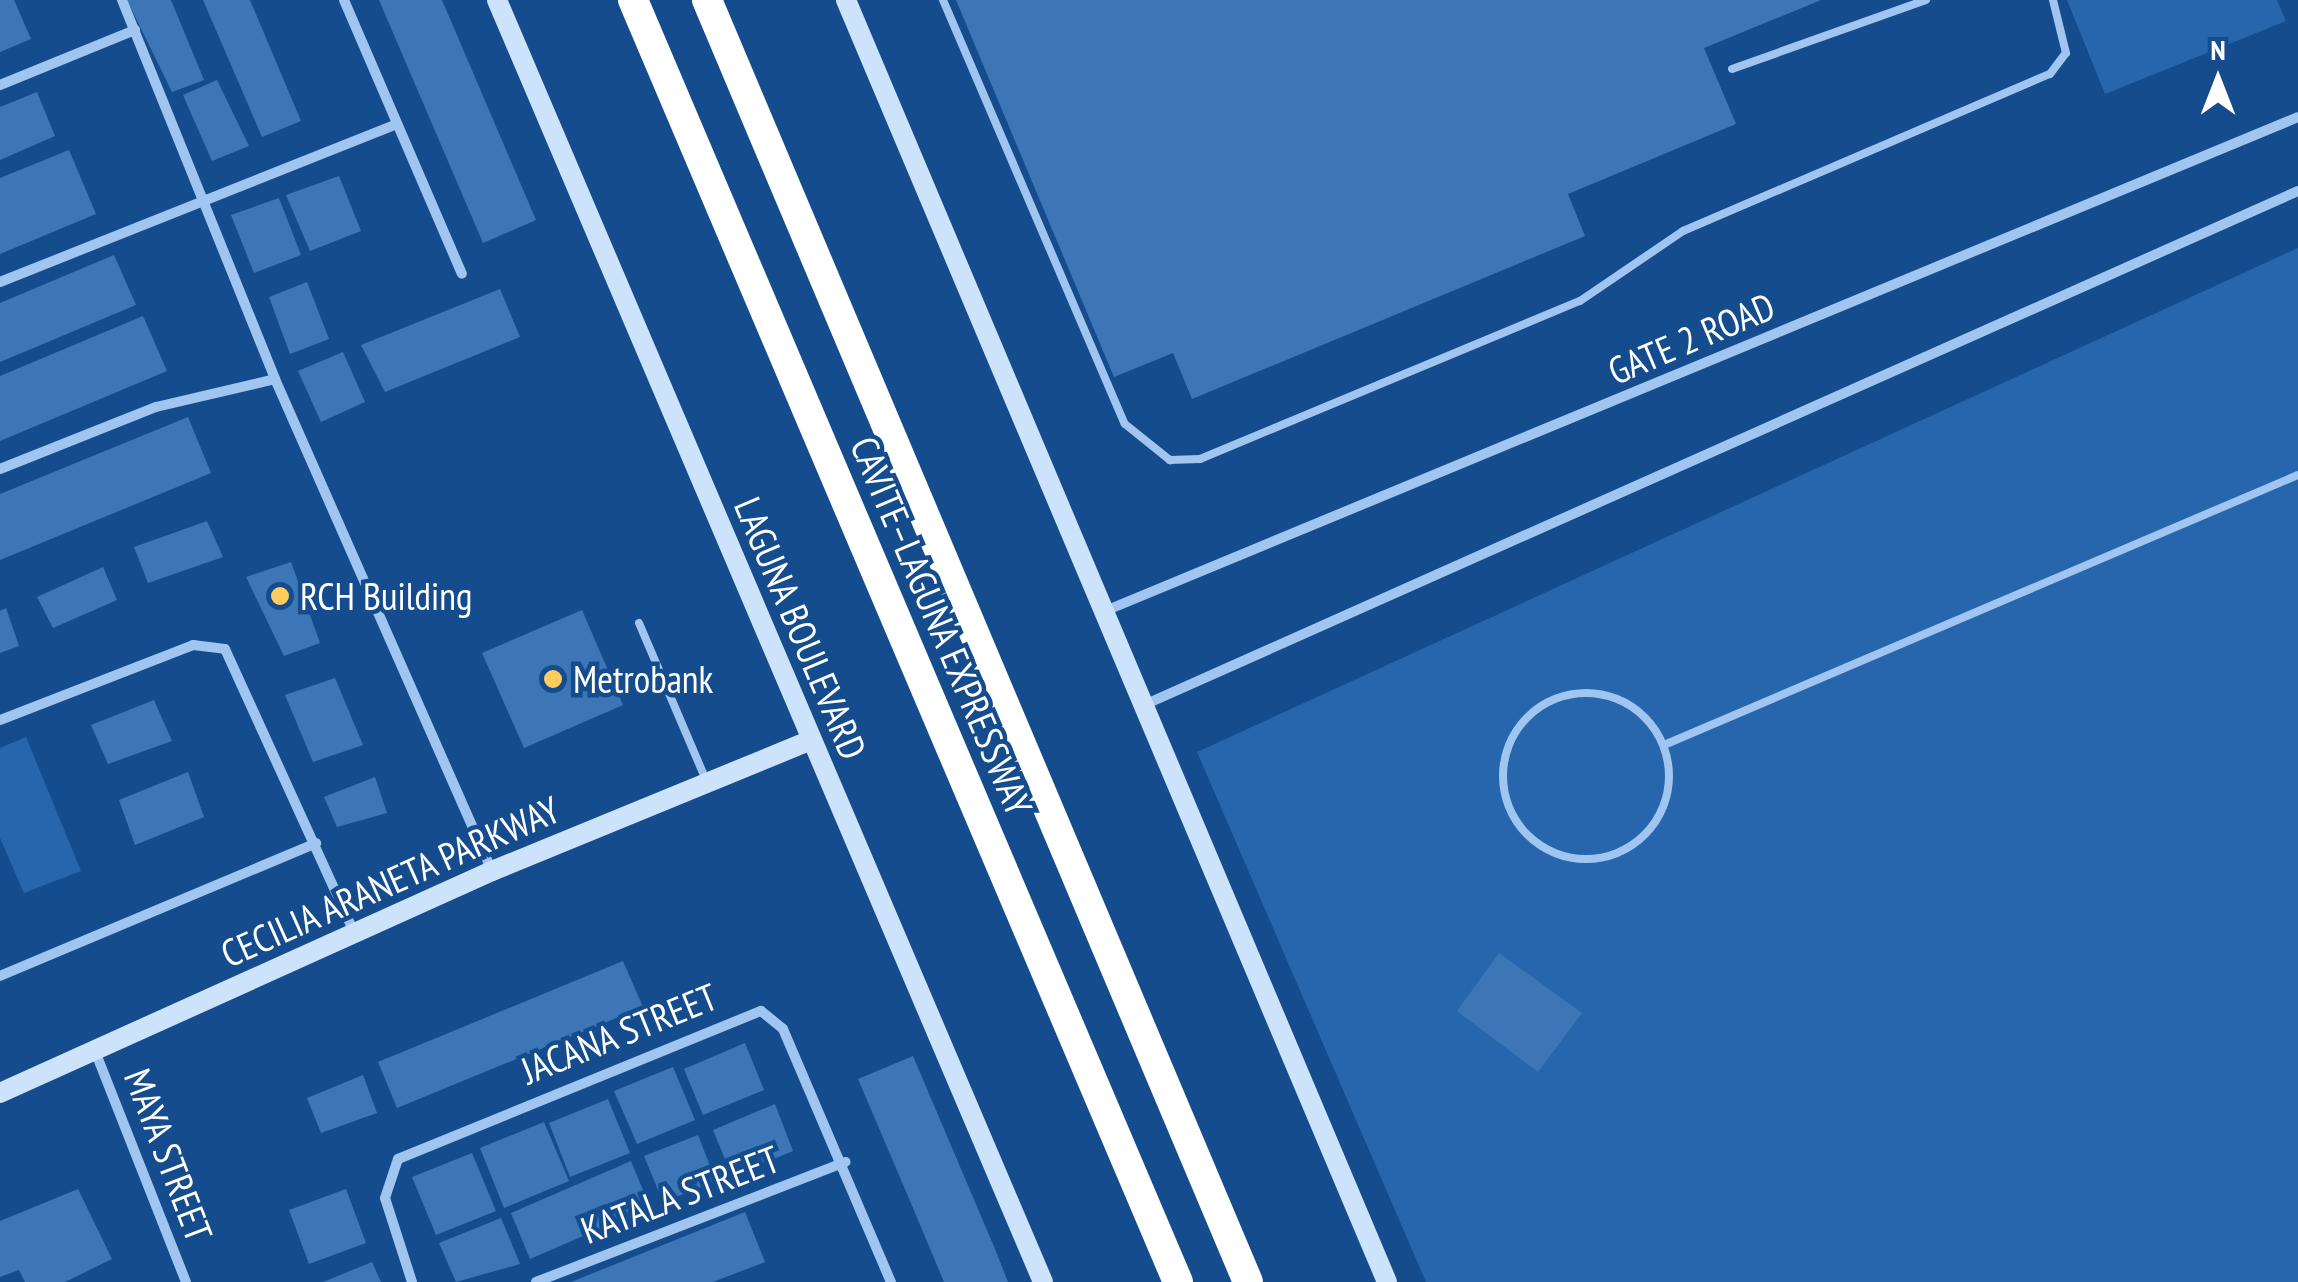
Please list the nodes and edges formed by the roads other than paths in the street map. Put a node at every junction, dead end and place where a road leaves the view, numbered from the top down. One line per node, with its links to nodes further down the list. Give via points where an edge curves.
1 (122, 0): 10 (street)
2 (344, 0): 14 (street)
3 (497, 0): 26 (main road, LAGUNA BOULEVARD)
4 (633, 0): 41 (highway, CAVITE–LAGUNA EXPRESSWAY)
5 (707, 0): 42 (highway, CAVITE–LAGUNA EXPRESSWAY)
6 (846, 0): 22 (main road)
7 (943, 0): 9 (lane, via 1125,424 1170,460 1200,459 1580,301 1683,231 2050,74 2066,53)
8 (1926, 0): 11 (lane)
9 (2053, 0)
10 (135, 30): 12 (street); 16 (street)
11 (1732, 69)
12 (0, 85)
13 (2298, 117): 22 (street, GATE 2 ROAD)
14 (396, 125): 16 (street); 17 (street)
15 (2298, 191): 24 (street)
16 (207, 198): 18 (street); 19 (street)
17 (462, 274)
18 (0, 282)
19 (275, 379): 20 (street, via 156,407); 30 (street)
20 (0, 470)
21 (2298, 475): 27 (lane)
22 (1105, 611): 24 (main road)
23 (640, 622): 28 (lane)
24 (1144, 704): 43 (main road)
25 (0, 720): 29 (street, via 210,643 225,649)
26 (811, 740): 28 (main road, CECILIA ARANETA PARKWAY); 40 (main road, LAGUNA BOULEVARD)
27 (1664, 745): 27 (lane, via 1616,698 1550,701 1506,751 1513,818 1540,845 1574,860 1624,851 1645,837 1669,794)
28 (708, 784): 30 (main road, CECILIA ARANETA PARKWAY)
29 (316, 843): 31 (street); 32 (street)
30 (492, 871): 31 (main road, CECILIA ARANETA PARKWAY)
31 (354, 932): 33 (main road, CECILIA ARANETA PARKWAY)
32 (0, 976)
33 (96, 1051): 34 (main road, CECILIA ARANETA PARKWAY); 36 (street, MAYA STREET)
34 (0, 1093)
35 (846, 1162): 37 (street, JACANA STREET, via 783,1029 762,1011 732,1016 398,1159 384,1198); 38 (street, KATALA STREET); 39 (street, JACANA STREET)
36 (186, 1282)
37 (412, 1282)
38 (536, 1282)
39 (891, 1282)
40 (1043, 1282)
41 (1178, 1282)
42 (1248, 1282)
43 (1387, 1282)

